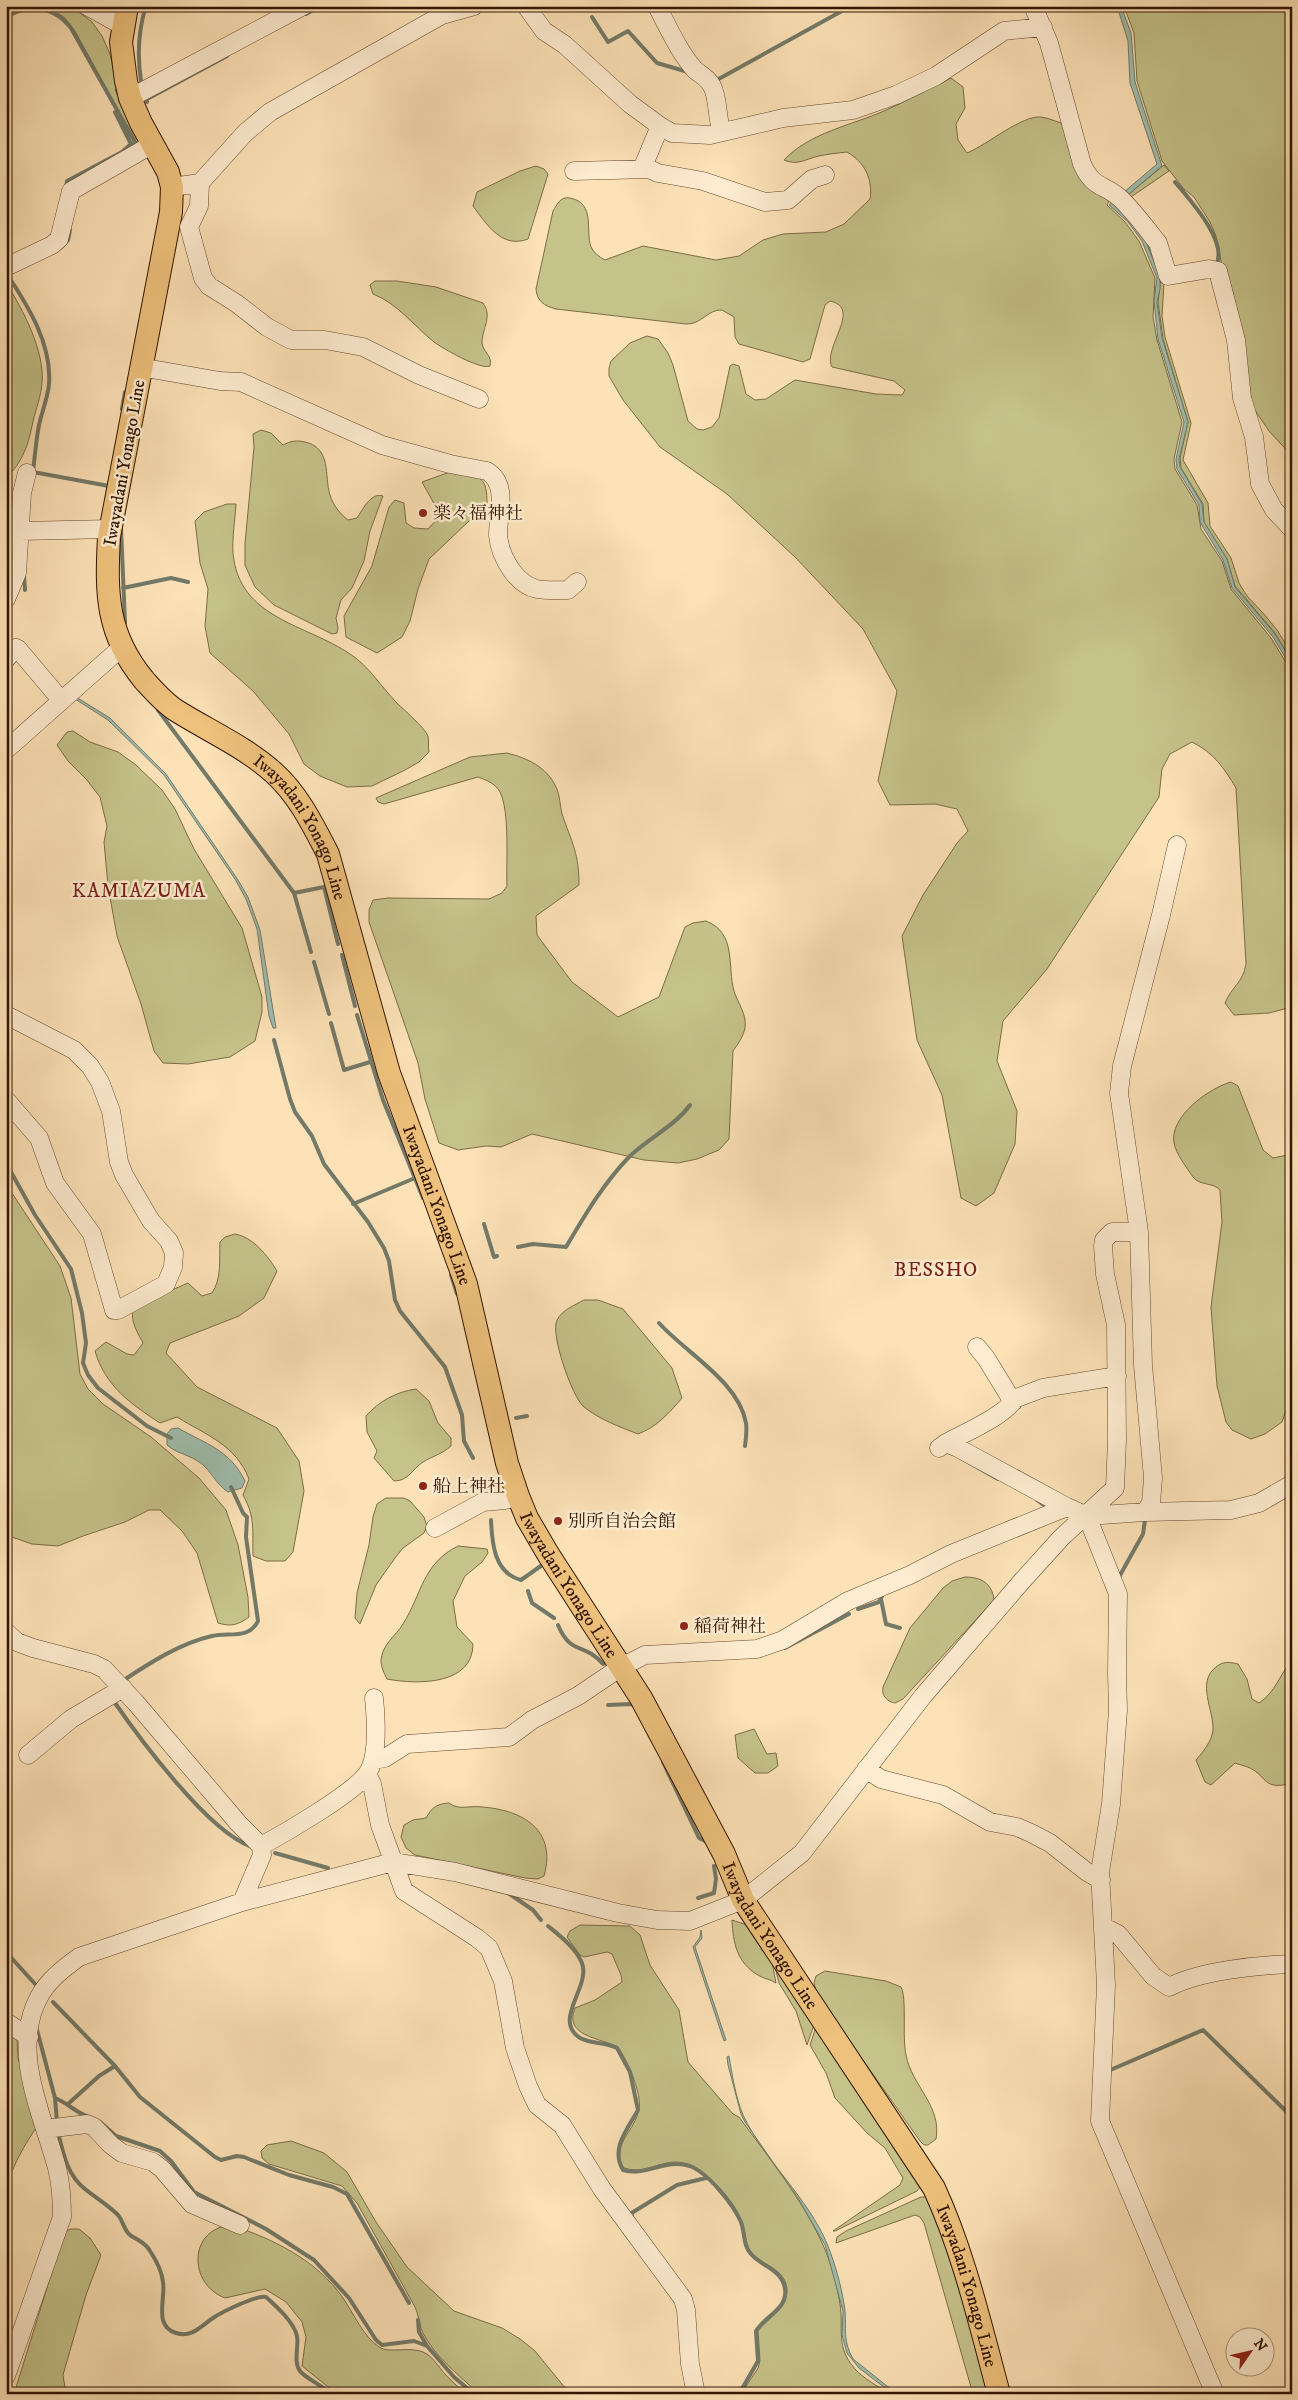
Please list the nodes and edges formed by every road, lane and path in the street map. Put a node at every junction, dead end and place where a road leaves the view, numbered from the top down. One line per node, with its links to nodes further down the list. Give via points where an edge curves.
1 (86, 6): 7 (street)
2 (302, 6): 9 (street)
3 (474, 6): 16 (street, via 442,16 270,112 245,132)
4 (526, 6): 10 (street, via 544,31)
5 (657, 6): 11 (street, via 686,57 712,86)
6 (1033, 6): 8 (street)
7 (125, 16): 9 (main road, Iwayadani Yonago Line, via 121,42)
8 (1043, 27): 11 (street, via 1004,31 936,76 853,110 783,118); 23 (street, via 1082,164 1091,180 1119,197 1156,240 1166,275 1177,276 1209,268 1218,271 1236,340 1242,398 1254,437 1260,484 1274,510)
9 (130, 98): 12 (main road, Iwayadani Yonago Line)
10 (660, 126): 11 (street, via 672,132 710,135); 13 (street)
11 (722, 131)
12 (154, 144): 17 (main road, Iwayadani Yonago Line); 18 (street, via 71,191 59,239)
13 (642, 169): 14 (street); 15 (street, via 703,181 760,202 788,200 812,179)
14 (574, 171)
15 (825, 175)
16 (200, 184): 17 (street); 20 (street, via 199,206 189,227 203,278 209,286 266,327 291,340 325,340 363,347 419,375)
17 (172, 187): 19 (main road, Iwayadani Yonago Line)
18 (6, 267)
19 (140, 367): 22 (main road, Iwayadani Yonago Line); 25 (street, via 241,382 382,445 487,471 499,486 499,542 517,577 530,587 542,590 568,590)
20 (479, 399)
21 (27, 473): 24 (street, via 22,493)
22 (111, 529): 24 (street); 27 (main road, Iwayadani Yonago Line, via 107,583 110,612)
23 (1292, 529)
24 (20, 531): 26 (street, via 17,573)
25 (577, 582)
26 (6, 599)
27 (122, 647): 29 (street); 39 (main road, Iwayadani Yonago Line, via 156,694 274,773 296,797 328,854 386,1064 466,1284 507,1463)
28 (6, 659): 29 (street, via 18,648)
29 (61, 700): 30 (street)
30 (9, 743)
31 (1177, 845): 34 (street, via 1120,1082)
32 (6, 1015): 33 (street, via 74,1050 95,1074 111,1111 124,1175 151,1221 169,1240 174,1253 173,1268 166,1284 114,1310 92,1234 55,1183 39,1138)
33 (6, 1100)
34 (1139, 1232): 36 (street, via 1112,1232 1102,1246 1116,1325); 41 (street, via 1144,1365 1153,1478 1151,1503)
35 (977, 1347): 37 (street)
36 (1117, 1376): 37 (street, via 1042,1388); 42 (street, via 1115,1488 1092,1507)
37 (1013, 1402): 40 (street, via 942,1446)
38 (1292, 1484): 41 (street, via 1259,1503 1231,1510)
39 (518, 1496): 43 (street, via 483,1502); 45 (main road, Iwayadani Yonago Line, via 552,1562)
40 (1067, 1507): 42 (street); 45 (street, via 951,1554 848,1601 782,1640 757,1649 645,1655)
41 (1145, 1512): 42 (street)
42 (1087, 1516): 50 (street, via 1061,1538 1015,1588); 53 (street, via 1118,1594 1118,1710 1112,1804)
43 (435, 1528)
44 (6, 1632): 46 (street, via 17,1642 33,1648 97,1665)
45 (621, 1667): 49 (street, via 509,1737 407,1744); 54 (main road, Iwayadani Yonago Line, via 641,1698 724,1854)
46 (123, 1688): 48 (street, via 71,1719); 51 (street)
47 (374, 1698): 49 (street, via 377,1721)
48 (28, 1755)
49 (370, 1767): 51 (street, via 341,1796); 52 (street, via 380,1825)
50 (866, 1769): 53 (street, via 881,1779 943,1795 990,1822 1031,1833); 54 (street, via 802,1853)
51 (261, 1846): 55 (street, via 262,1855)
52 (394, 1862): 54 (street, via 455,1872 657,1920 690,1921); 55 (street, via 346,1872); 63 (street, via 404,1891 477,1938 492,1953 503,1981 515,2048 537,2105 562,2125 602,2189 683,2299)
53 (1101, 1880): 56 (street)
54 (743, 1900): 64 (main road, Iwayadani Yonago Line, via 934,2188 969,2284)
55 (242, 1902): 59 (street, via 79,1957 38,1998)
56 (1104, 1927): 57 (street, via 1118,1934 1153,1976 1169,1987 1185,1979); 65 (street, via 1106,1985 1100,2121)
57 (1292, 1964)
58 (6, 2022): 59 (street)
59 (29, 2037): 60 (street, via 30,2074)
60 (45, 2129): 61 (street, via 86,2124 94,2127 122,2153 153,2162 162,2169 192,2204); 62 (street, via 57,2168 62,2217)
61 (240, 2225)
62 (6, 2376)
63 (696, 2394)
64 (999, 2394)
65 (1216, 2394)

